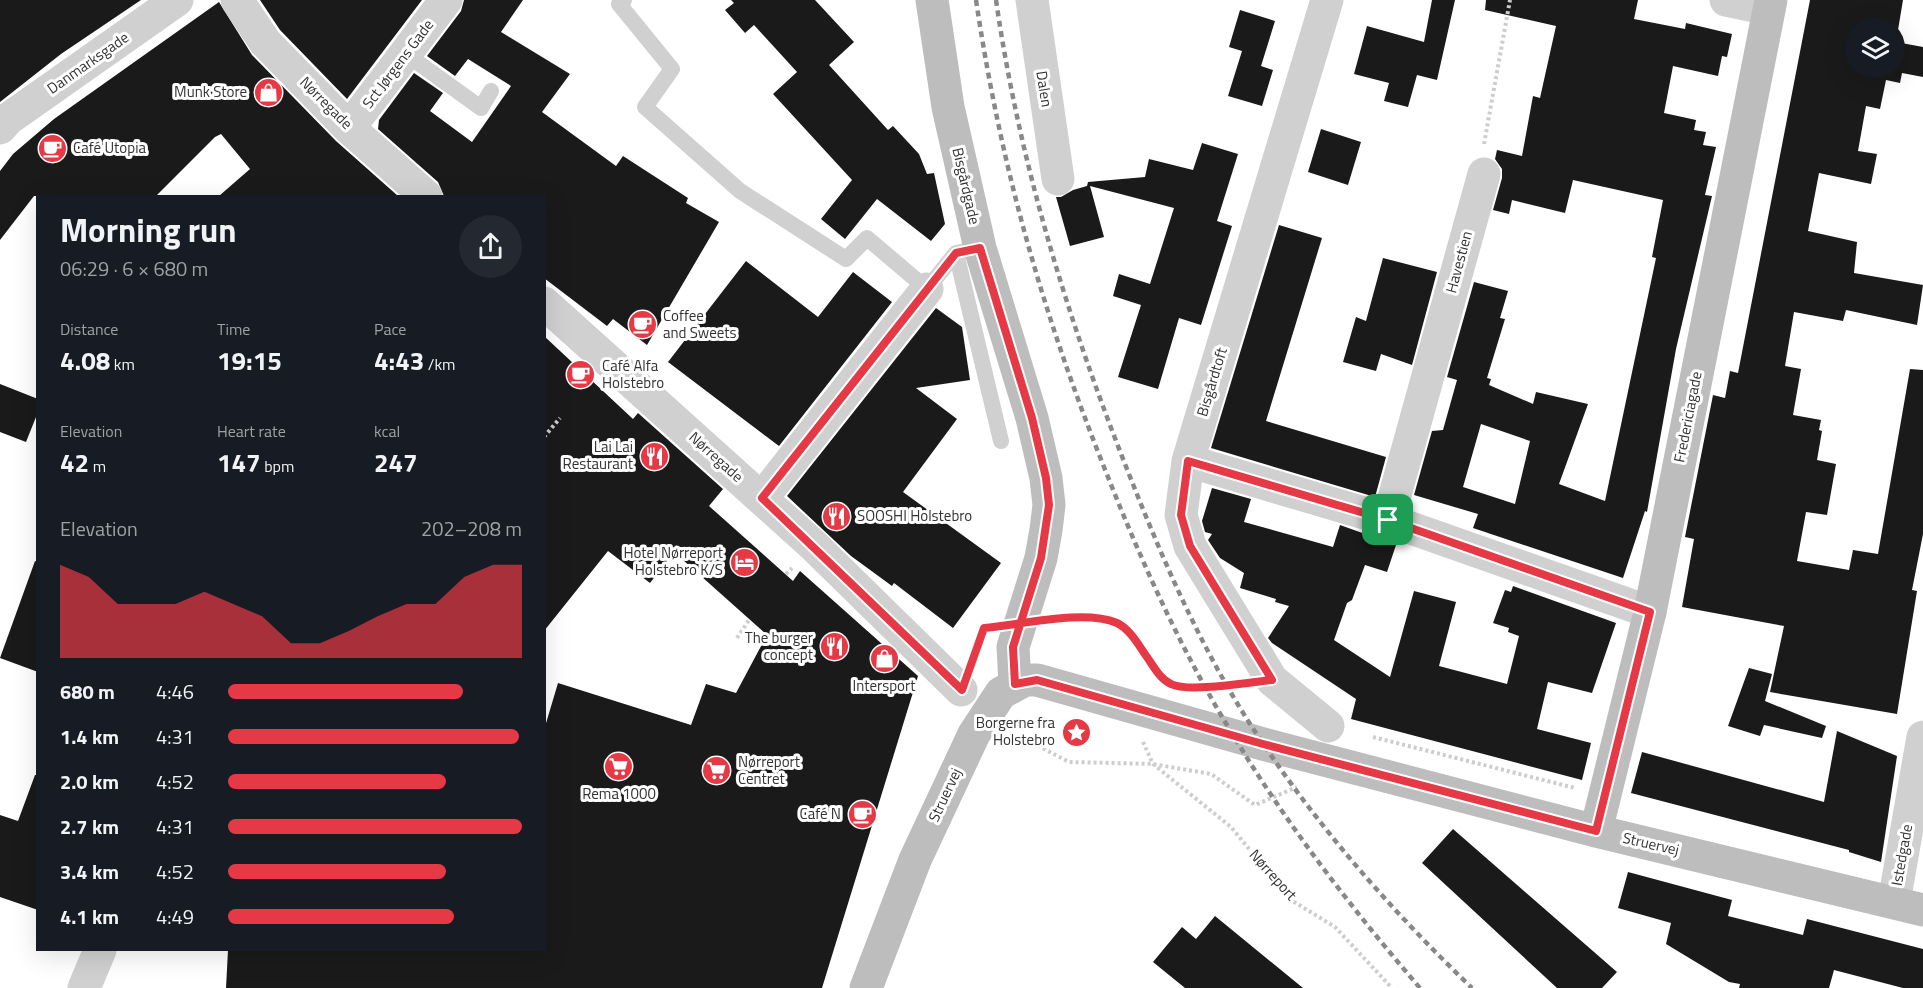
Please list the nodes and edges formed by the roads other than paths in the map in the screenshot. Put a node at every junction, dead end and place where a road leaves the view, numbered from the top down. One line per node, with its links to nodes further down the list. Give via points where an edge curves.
1 (177, 0): 12 (street, Danmarksgade)
2 (237, 0): 13 (street, Nørregade, via 265,42)
3 (446, 0): 10 (street, Sct Jørgens Gade)
4 (624, 0): 18 (lane, via 619,4 672,69 645,107 740,191 846,259 867,238)
5 (932, 0): 17 (street, Bisgårdgade)
6 (1032, 0): 15 (street, Dalen)
7 (1326, 0): 21 (street, Bisgårdtoft)
8 (1726, 0): 9 (street)
9 (1770, 5): 24 (street, Fredericiagade)
10 (406, 54): 11 (lane, via 481,108); 13 (street, Sct Jørgens Gade)
11 (491, 91)
12 (0, 128)
13 (349, 128): 16 (street, Nørregade)
14 (1484, 174): 23 (street, Havestien)
15 (1058, 178)
16 (425, 195)
17 (968, 250): 18 (lane); 20 (lane); 25 (street, Bisgårdgade, via 1032,418 1049,505 1041,558 1013,647)
18 (927, 289): 22 (street)
19 (546, 305): 22 (street, Nørregade)
20 (1001, 441)
21 (1188, 461): 23 (street); 27 (street, Bisgårdtoft, via 1181,515 1190,546 1272,680)
22 (762, 498): 26 (street, Nørregade)
23 (1388, 520): 24 (street)
24 (1650, 612): 29 (street, Fredericiagade)
25 (1015, 684): 29 (street, Struervej, via 1037,680); 33 (street, Struervej, via 1001,693 974,734 915,860)
26 (962, 690)
27 (1328, 726)
28 (1921, 757): 30 (street, Istedgade)
29 (1596, 831): 30 (street, Struervej)
30 (1908, 906)
31 (100, 951): 32 (street)
32 (84, 988)
33 (866, 988)

